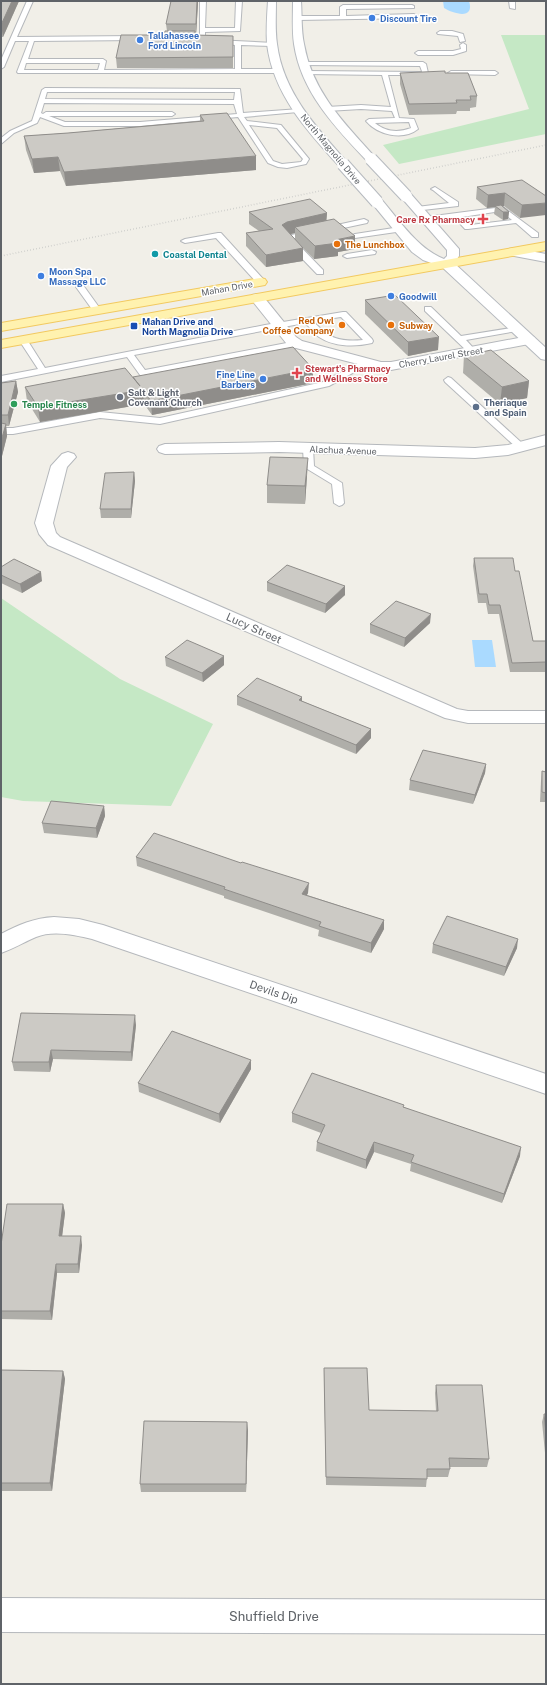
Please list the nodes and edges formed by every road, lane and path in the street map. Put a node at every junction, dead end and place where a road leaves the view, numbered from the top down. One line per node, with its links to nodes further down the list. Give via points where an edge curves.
1 (30, 1): 19 (lane)
2 (203, 1): 13 (lane)
3 (239, 1): 13 (lane, via 238,30)
4 (272, 1): 21 (main road, North Magnolia Drive)
5 (298, 1): 11 (main road)
6 (512, 1): 8 (lane)
7 (412, 4): 9 (lane, via 343,7); 10 (lane)
8 (513, 8)
9 (344, 16): 10 (lane); 11 (lane)
10 (414, 16): 12 (lane)
11 (298, 18): 22 (main road)
12 (416, 24)
13 (202, 30): 17 (lane)
14 (440, 33): 23 (lane, via 461,35 464,50)
15 (148, 38): 18 (lane)
16 (194, 38): 17 (lane)
17 (202, 38): 20 (lane)
18 (32, 39): 19 (lane); 25 (lane)
19 (10, 41): 24 (lane)
20 (238, 43): 21 (lane); 28 (lane)
21 (279, 44): 22 (main road); 29 (main road, North Magnolia Drive)
22 (299, 44): 27 (main road)
23 (418, 52)
24 (4, 53): 26 (lane)
25 (24, 61): 30 (lane, via 103,61); 30 (lane, via 20,72)
26 (1, 67)
27 (305, 68): 31 (lane); 32 (lane, via 423,64); 38 (main road, via 321,103)
28 (238, 71): 29 (lane); 30 (lane)
29 (278, 71): 40 (main road, North Magnolia Drive, via 292,103)
30 (101, 72)
31 (384, 73): 32 (lane); 39 (lane)
32 (425, 73): 33 (lane)
33 (433, 73)
34 (441, 73): 35 (lane)
35 (495, 73)
36 (42, 101): 37 (lane); 37 (lane, via 45,90 238,90); 41 (lane)
37 (238, 102): 42 (lane)
38 (327, 109): 39 (lane, via 361,106); 40 (main road); 48 (main road, bridge)
39 (394, 109): 44 (lane)
40 (298, 110): 42 (lane); 53 (main road, North Magnolia Drive, bridge)
41 (38, 114): 43 (lane, via 173,114); 43 (lane, via 63,128); 46 (lane, via 35,122 12,132)
42 (241, 115): 43 (lane); 45 (lane)
43 (214, 118)
44 (398, 120): 44 (lane, via 376,121 369,121 376,129 388,133 415,129 412,120)
45 (246, 123): 45 (lane, via 278,126 306,159 304,163 291,166 275,165 270,162)
46 (1, 142)
47 (435, 189): 48 (lane, via 455,204)
48 (417, 209): 50 (main road)
49 (456, 215): 50 (lane); 52 (lane, via 504,209); 52 (lane, via 468,227)
50 (426, 219): 60 (main road)
51 (364, 221): 68 (lane, via 287,238)
52 (518, 221): 54 (lane)
53 (400, 229): 58 (lane, via 355,236); 62 (main road, North Magnolia Drive)
54 (540, 234): 55 (main road)
55 (520, 238)
56 (185, 241): 71 (lane, via 218,235)
57 (546, 246): 61 (main road, Mahan Drive)
58 (363, 247): 64 (lane); 65 (lane)
59 (468, 247): 60 (main road)
60 (453, 249): 62 (main road); 66 (main road, via 453,256)
61 (514, 252): 66 (main road, Mahan Drive); 67 (main road)
62 (423, 254): 63 (main road); 66 (main road, North Magnolia Drive)
63 (408, 257)
64 (376, 262): 65 (main road)
65 (342, 264): 68 (main road)
66 (447, 264): 73 (main road, Mahan Drive); 79 (main road, North Magnolia Drive)
67 (545, 264)
68 (320, 272): 69 (main road)
69 (305, 274)
70 (276, 279): 71 (main road, Mahan Drive)
71 (261, 282): 74 (main road, Mahan Drive)
72 (80, 288): 74 (lane)
73 (257, 298): 77 (main road, Cherry Laurel Street); 81 (main road, Mahan Drive)
74 (97, 310): 78 (main road, Mahan Drive)
75 (428, 310): 80 (lane)
76 (307, 320): 77 (lane); 82 (lane, via 321,334 334,340); 82 (lane, via 344,314 369,341)
77 (279, 325): 84 (main road, Cherry Laurel Street); 86 (lane)
78 (7, 326): 81 (main road)
79 (527, 335): 80 (lane); 85 (main road, Cherry Laurel Street); 87 (main road, North Magnolia Drive)
80 (459, 339): 85 (lane)
81 (23, 340): 83 (main road, Mahan Drive); 90 (lane)
82 (354, 343): 88 (lane)
83 (1, 344)
84 (297, 344): 86 (lane, via 143,373); 88 (main road, Cherry Laurel Street)
85 (472, 351): 89 (main road, Cherry Laurel Street, via 391,366)
86 (129, 354): 90 (lane)
87 (546, 356)
88 (352, 359): 89 (main road, Cherry Laurel Street)
89 (366, 362): 93 (lane, via 326,384 160,422 100,415)
90 (43, 371): 91 (lane)
91 (1, 379)
92 (448, 380): 95 (lane)
93 (1, 431)
94 (546, 440): 95 (main road, Alachua Avenue)
95 (521, 447): 96 (main road, Alachua Avenue, via 475,454); 98 (main road, Alachua Avenue)
96 (308, 448): 97 (main road, Alachua Avenue); 100 (lane, via 309,467 337,483)
97 (165, 449)
98 (546, 449)
99 (68, 457): 101 (main road, Lucy Street, via 59,466 44,523 54,541 452,714 468,717)
100 (339, 503)
101 (546, 717)
102 (1, 944): 103 (main road, Devils Dip, via 30,930 50,926 74,926)
103 (546, 1084)
104 (1, 1615): 105 (main road, Shuffield Drive)
105 (546, 1617)

